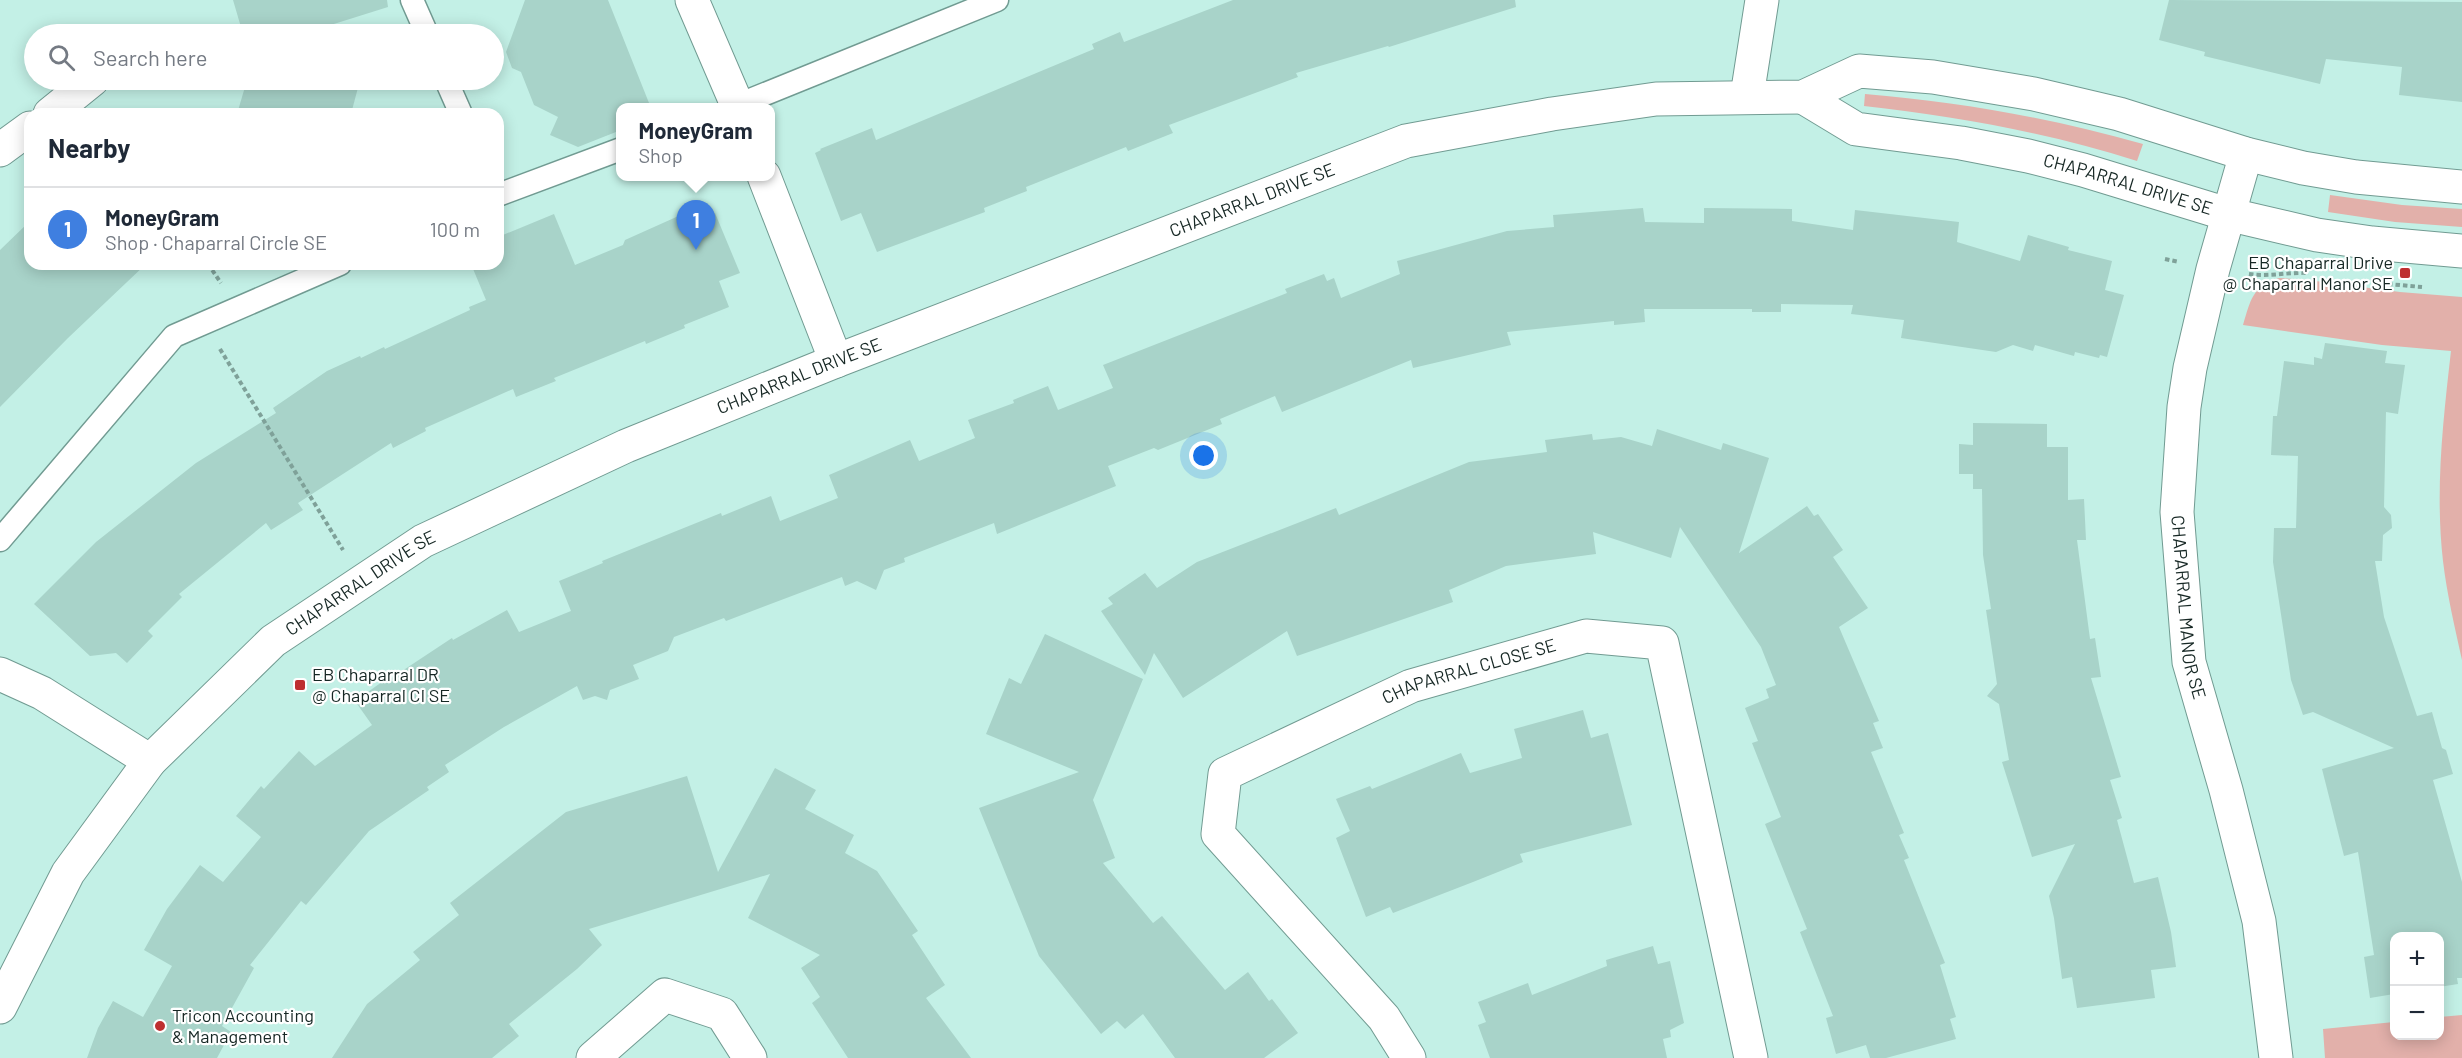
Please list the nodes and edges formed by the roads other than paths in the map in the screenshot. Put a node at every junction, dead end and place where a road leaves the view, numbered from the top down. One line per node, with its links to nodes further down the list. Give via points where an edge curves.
1 (412, 0): 5 (lane)
2 (692, 0): 10 (street)
3 (997, 0): 11 (lane)
4 (1762, 0): 8 (street)
5 (423, 24)
6 (80, 90): 12 (street)
7 (450, 90): 13 (lane)
8 (1747, 96): 9 (street, CHAPARRAL DRIVE SE); 24 (street, CHAPARRAL DRIVE SE, via 1656,99 1406,141)
9 (1803, 97): 17 (street, CHAPARRAL DRIVE SE, via 1859,71 1942,79 2095,108); 21 (street, CHAPARRAL DRIVE SE, via 1856,129 2028,156)
10 (734, 103)
11 (746, 103)
12 (57, 108)
13 (458, 108)
14 (24, 133): 15 (street)
15 (0, 150)
16 (616, 151): 20 (lane)
17 (2246, 154): 19 (street, CHAPARRAL DRIVE SE, via 2356,177); 21 (street, CHAPARRAL MANOR SE)
18 (766, 181): 24 (street)
19 (2462, 187)
20 (504, 193)
21 (2227, 214): 22 (street, CHAPARRAL DRIVE SE, via 2344,240); 33 (street, CHAPARRAL MANOR SE, via 2188,377 2177,512 2189,662 2259,921)
22 (2462, 251)
23 (326, 270): 25 (lane, via 174,336)
24 (836, 361): 27 (street, CHAPARRAL DRIVE SE, via 605,456 423,541 273,641)
25 (0, 540)
26 (0, 674): 27 (street, via 42,693)
27 (150, 761): 28 (street, CHAPARRAL DRIVE SE, via 68,873)
28 (0, 1007)
29 (593, 1058): 30 (street, via 665,994 722,1014)
30 (750, 1058)
31 (1409, 1058): 32 (street, CHAPARRAL CLOSE SE, via 1384,1018 1218,834 1225,774 1411,686 1586,636 1662,643)
32 (1751, 1058)
33 (2276, 1058)

